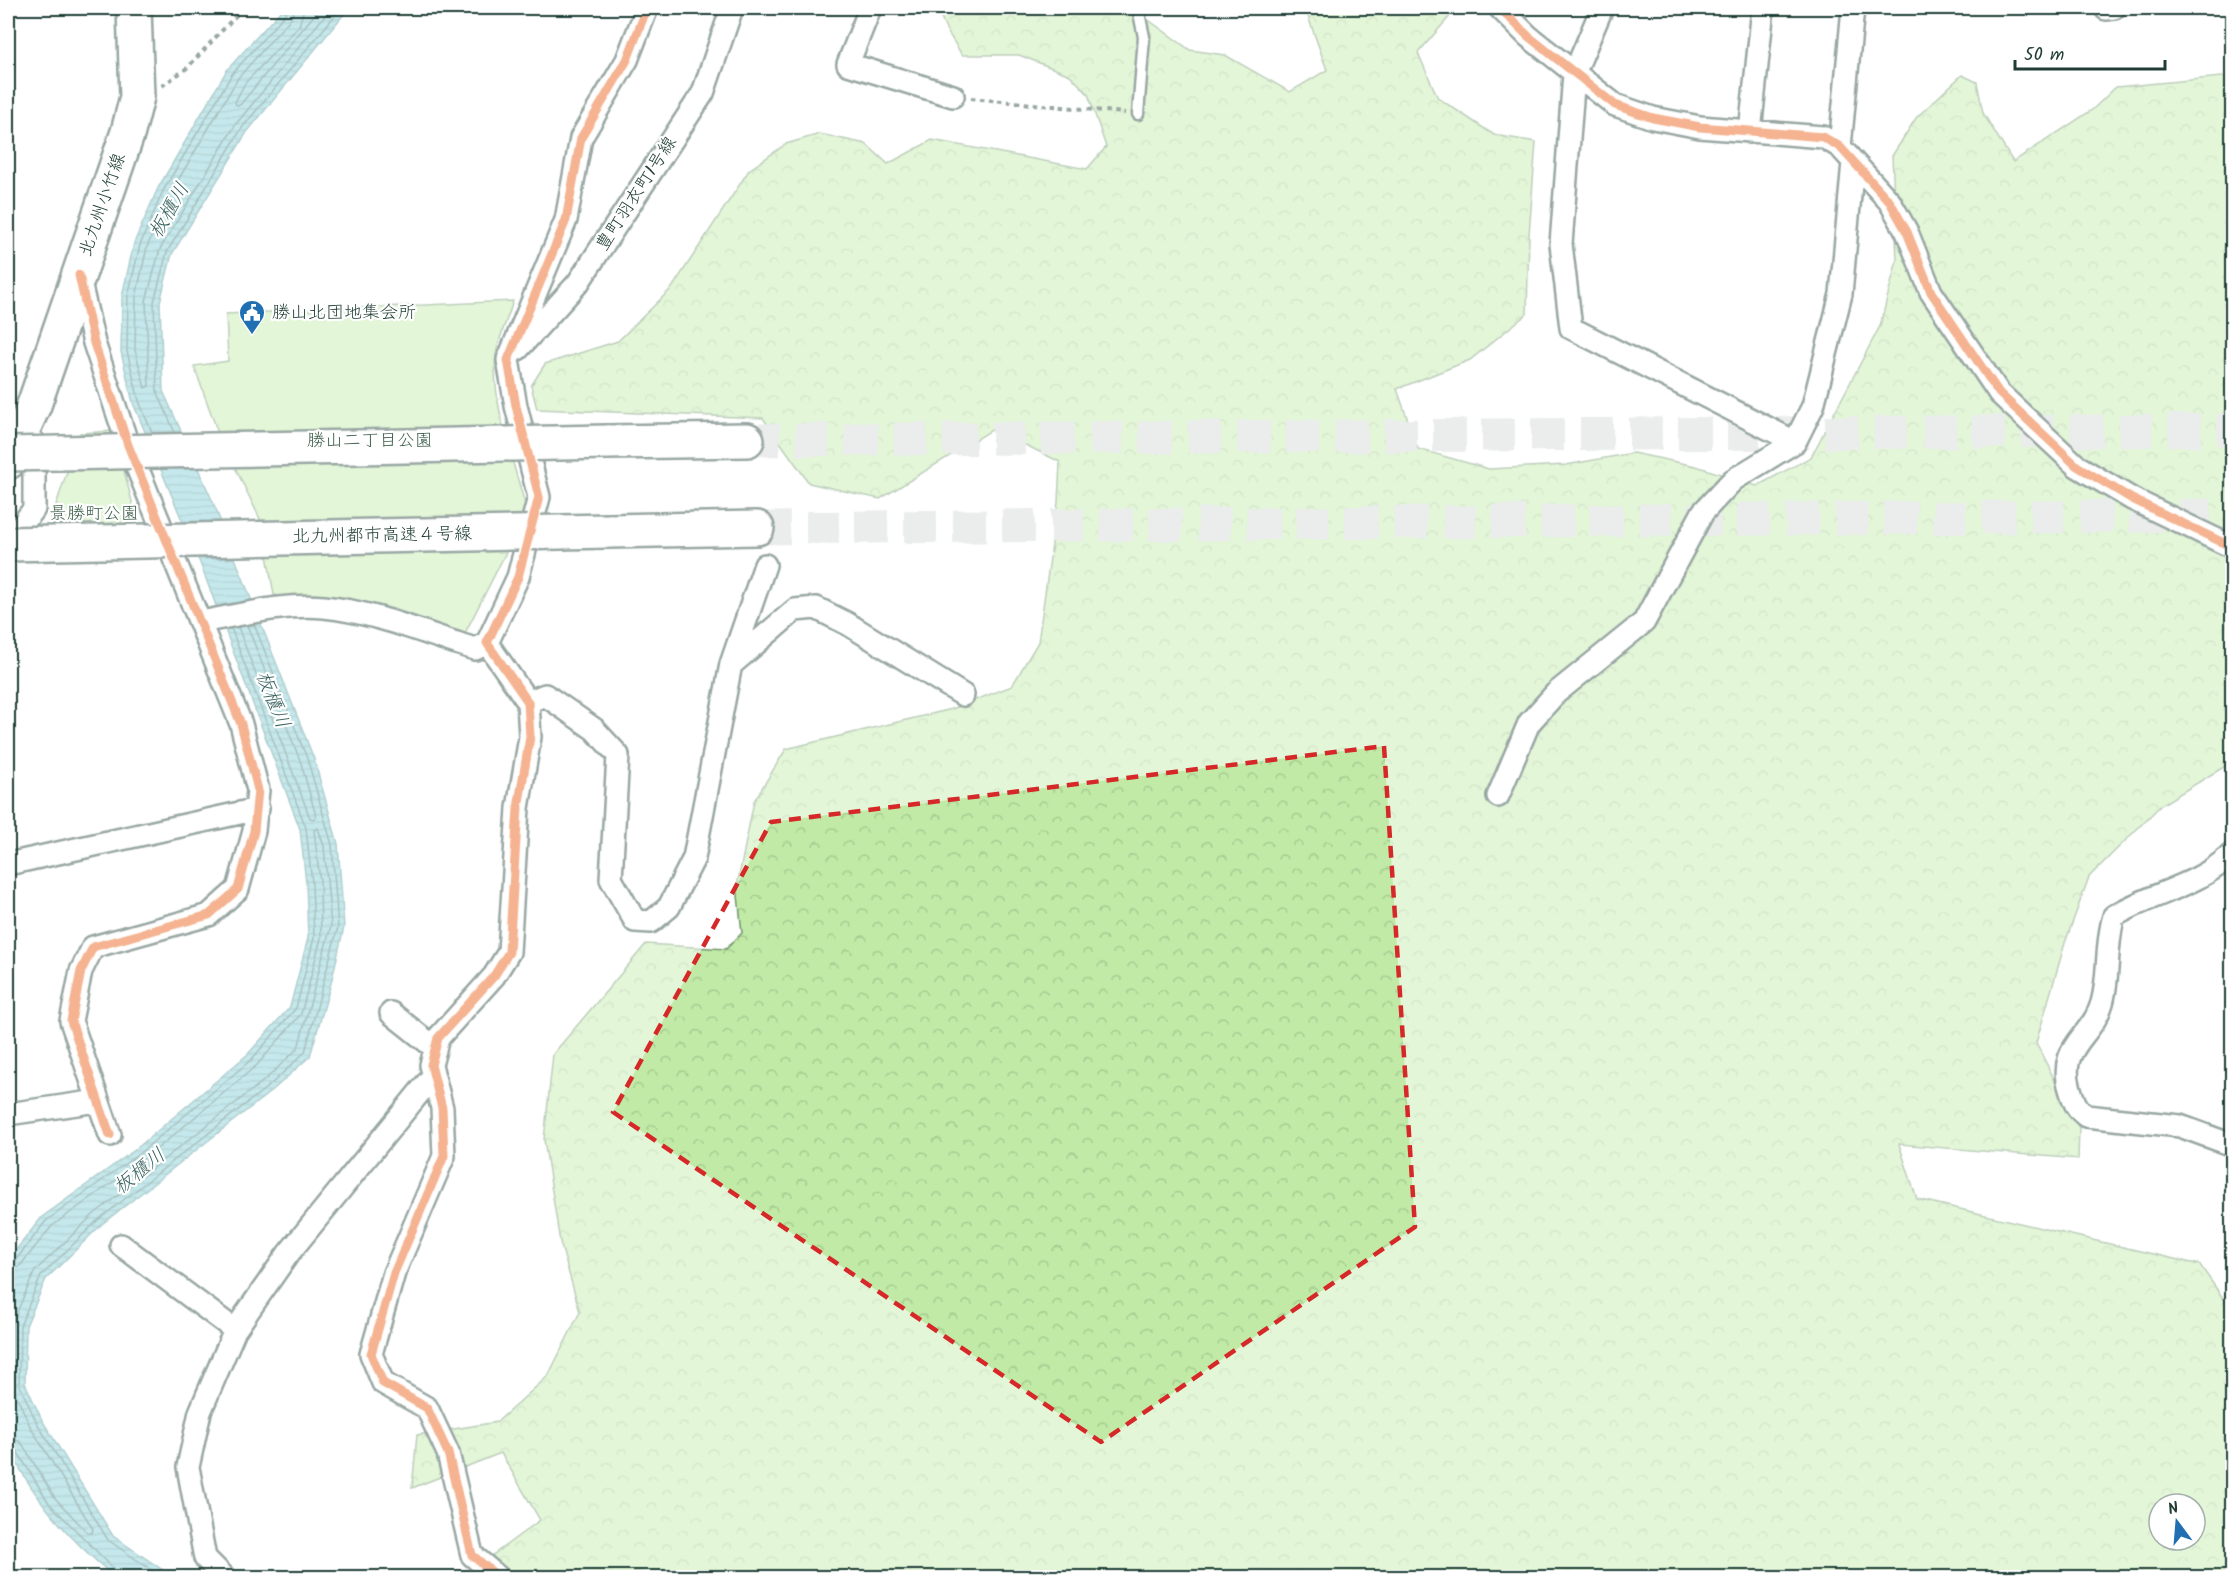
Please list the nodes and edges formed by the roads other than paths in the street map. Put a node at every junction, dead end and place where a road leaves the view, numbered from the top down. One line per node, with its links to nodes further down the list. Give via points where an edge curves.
1 (134, 8): 15 (main road, 北九州小竹線, via 137,97 129,132)
2 (647, 8): 16 (street, via 627,60 581,138 566,220)
3 (732, 8): 16 (street, 豊町羽衣町1号線, via 703,93 578,283)
4 (866, 8): 11 (street, via 869,10 848,64)
5 (1138, 8): 12 (lane, via 1144,36)
6 (1500, 8): 10 (street)
7 (1602, 8): 10 (street)
8 (1763, 8): 13 (street)
9 (1853, 8): 14 (street)
10 (1574, 74): 13 (street, via 1615,105 1653,118); 19 (street, via 1561,244 1571,328)
11 (953, 96)
12 (1138, 114)
13 (1750, 132): 14 (street, via 1823,137)
14 (1846, 154): 19 (street, via 1841,294 1813,406); 24 (street, via 1890,202 1907,232 1931,292 1999,393 2077,466)
15 (79, 275): 17 (main road, 北九州小竹線); 26 (street, via 94,343 128,445)
16 (508, 360): 27 (street, via 539,496 518,577)
17 (34, 405): 21 (main road, 北九州小竹線); 23 (street, via 34,509)
18 (747, 440): 20 (main road, bridge)
19 (1795, 442): 31 (street, via 1733,480 1703,512 1644,622 1556,693 1529,723)
20 (8, 454)
21 (8, 462)
22 (757, 528): 23 (main road, 北九州都市高速４号線, bridge)
23 (8, 544)
24 (2232, 547)
25 (765, 565): 28 (street)
26 (206, 621): 27 (street, via 272,610 323,607 356,613 475,650); 32 (street, via 241,724 258,790)
27 (487, 643): 30 (street)
28 (731, 664): 29 (street, via 795,610 816,608); 30 (street, via 694,858 669,907 651,922 634,921 611,879 618,755 594,729 545,695)
29 (963, 695)
30 (528, 702): 36 (street, via 530,737 518,808 509,952 494,976 438,1038)
31 (1498, 796)
32 (258, 809): 34 (street); 38 (street, via 238,890 209,915 93,947 81,971 71,1021)
33 (2232, 854): 41 (street, via 2213,872 2114,916 2108,935 2102,1004 2066,1063 2066,1076 2076,1108 2086,1116 2180,1126)
34 (8, 864)
35 (392, 1013): 36 (street)
36 (435, 1048): 37 (street, via 430,1065)
37 (432, 1077): 43 (street, via 288,1254); 45 (street, via 442,1108 444,1156 394,1273 371,1354 383,1383 427,1408 448,1453 472,1554)
38 (98, 1101): 39 (street); 40 (street)
39 (8, 1114)
40 (110, 1135)
41 (2232, 1145)
42 (121, 1245): 43 (street)
43 (235, 1330): 44 (street, via 200,1412 188,1467 205,1558)
44 (225, 1578)
45 (499, 1578)

